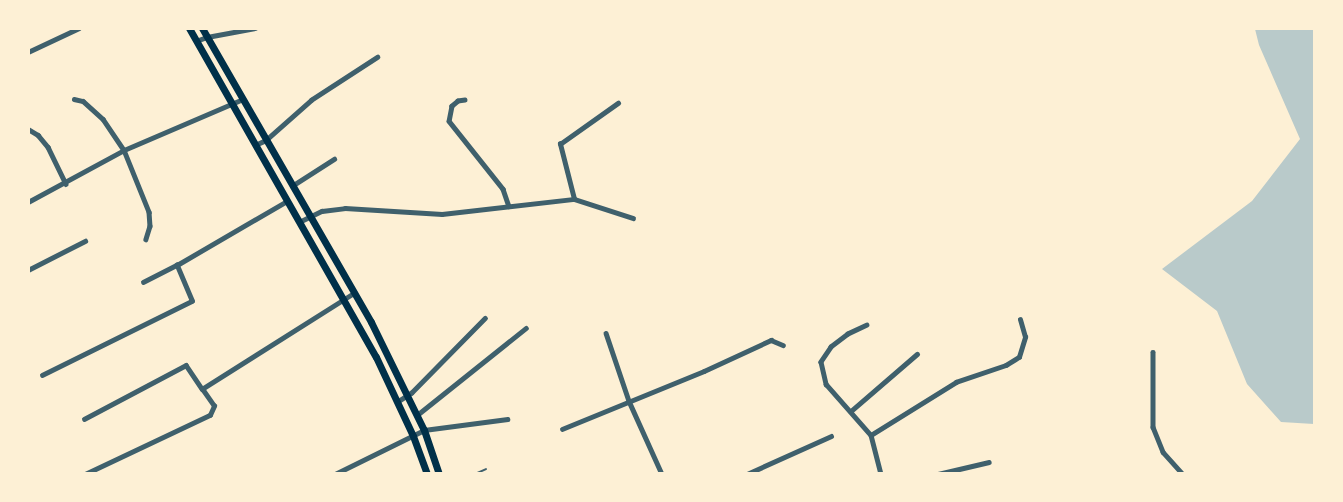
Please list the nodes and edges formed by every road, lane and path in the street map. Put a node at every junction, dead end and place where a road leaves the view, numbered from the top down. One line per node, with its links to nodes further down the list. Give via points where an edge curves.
1 (79, 28): 7 (street)
2 (189, 28): 6 (main road)
3 (202, 28): 5 (main road)
4 (255, 28): 5 (street)
5 (207, 37): 6 (street); 10 (main road)
6 (196, 41): 13 (main road)
7 (28, 52)
8 (377, 57): 15 (street, via 311,100)
9 (74, 99): 17 (street, via 83,101 103,119)
10 (243, 99): 13 (street); 15 (main road)
11 (465, 100): 24 (street, via 452,106 448,121 503,189)
12 (618, 103): 21 (street, via 560,144)
13 (232, 105): 16 (main road); 17 (street)
14 (28, 129): 19 (street, via 48,147)
15 (266, 140): 16 (street); 20 (main road)
16 (255, 145): 22 (main road)
17 (124, 150): 19 (street); 28 (street, via 149,212)
18 (334, 159): 20 (street)
19 (66, 184): 23 (street)
20 (292, 186): 25 (main road)
21 (574, 199): 24 (street); 26 (street)
22 (287, 201): 27 (main road); 30 (street)
23 (28, 202)
24 (509, 206): 25 (street, via 442,214 345,208 322,210)
25 (310, 216): 27 (street); 31 (main road)
26 (633, 218)
27 (299, 222): 33 (main road)
28 (146, 239)
29 (85, 241): 32 (street)
30 (177, 265): 34 (street); 45 (street, via 192,300)
31 (340, 268): 33 (main road); 35 (main road)
32 (28, 270)
33 (329, 274): 36 (main road)
34 (143, 282)
35 (354, 293): 36 (street); 47 (main road)
36 (343, 300): 46 (street); 49 (main road)
37 (485, 318): 47 (street)
38 (1020, 320): 56 (street, via 1025,337 1019,357 956,382)
39 (867, 325): 50 (street, via 831,347 820,362 826,384)
40 (526, 328): 51 (street)
41 (606, 333): 48 (street)
42 (783, 345): 48 (street, via 771,340)
43 (1153, 352): 70 (street, via 1153,427 1163,452)
44 (917, 354): 50 (street)
45 (42, 375)
46 (202, 389): 53 (street, via 186,365); 61 (street, via 214,406 210,415)
47 (407, 395): 49 (street); 51 (main road)
48 (629, 401): 54 (street); 66 (street)
49 (397, 402): 57 (main road)
50 (851, 411): 56 (street)
51 (417, 415): 55 (main road)
52 (507, 418): 55 (street)
53 (84, 419)
54 (562, 429)
55 (424, 430): 57 (street); 64 (main road)
56 (871, 435): 68 (street)
57 (414, 436): 62 (street); 63 (main road)
58 (831, 436): 67 (street)
59 (989, 462): 69 (street)
60 (486, 469): 65 (lane)
61 (85, 474)
62 (335, 474)
63 (427, 474)
64 (439, 474)
65 (475, 474)
66 (662, 474)
67 (747, 474)
68 (881, 474)
69 (938, 474)
70 (1184, 474)

